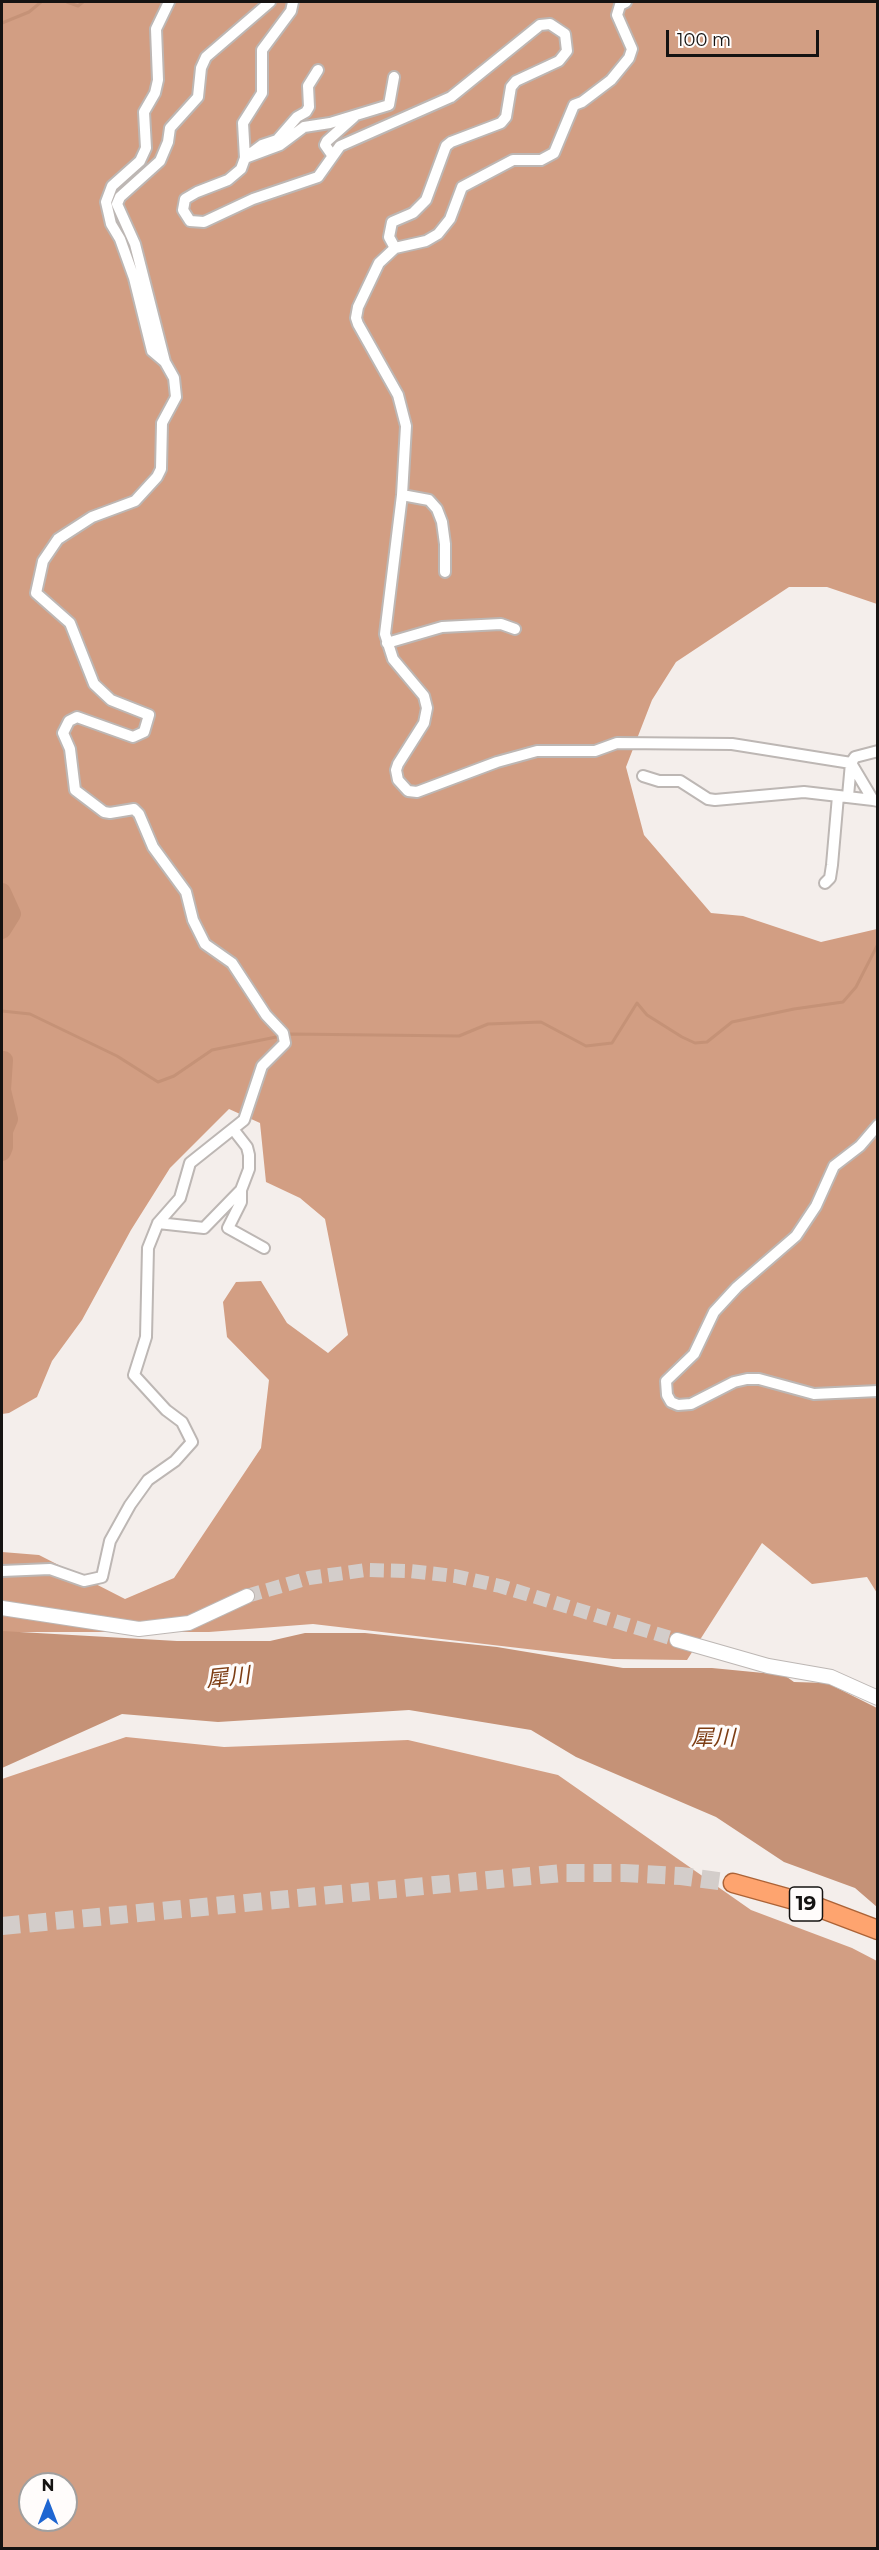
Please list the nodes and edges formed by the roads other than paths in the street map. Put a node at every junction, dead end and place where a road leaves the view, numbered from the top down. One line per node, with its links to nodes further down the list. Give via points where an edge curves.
1 (169, 2): 11 (street, via 156,29 158,80 144,112 146,148 140,161 112,186 106,202 134,278 152,351)
2 (270, 2): 11 (street, via 206,57 198,97 170,128 159,161 117,204 135,244)
3 (293, 2): 9 (street, via 291,11 260,54 262,93 243,123)
4 (626, 2): 10 (street, via 620,5 617,15 632,49 629,58 603,86 574,105 554,153 541,160 513,160 470,182 460,190 450,219 438,234)
5 (318, 70): 9 (street, via 308,86 306,112 277,140)
6 (394, 77): 7 (street, via 389,105)
7 (356, 114): 8 (street, via 327,141); 9 (street, via 304,128 280,146)
8 (332, 155): 9 (street, via 321,174 309,181 204,222 190,221 183,210 185,200 236,175); 10 (street, via 353,139 451,97 540,25 550,24 565,34 567,51 559,60 511,87 506,117 501,123 446,147 426,200 413,213 392,222 389,237)
9 (245, 158)
10 (395, 248): 12 (street, via 380,263 356,318 403,409 406,426)
11 (165, 362): 23 (street, via 174,378 176,397 162,423 158,477 135,501 92,517 58,539 43,561 36,593 70,622 94,684 111,700 149,715 144,732 133,736 77,717 69,721 63,733 70,749 75,790 104,812 134,809 139,814 153,848 186,892 205,944 232,963 284,1036 280,1049 262,1066 244,1120)
12 (402, 495): 13 (street, via 429,500 437,509 442,522); 15 (street, via 386,618)
13 (445, 572)
14 (515, 629): 15 (street, via 501,624 442,627)
15 (387, 643): 17 (street, via 393,659 424,696 427,708 424,723 396,770 400,785 412,792 537,751 595,752 617,743 732,744)
16 (878, 751): 17 (street, via 855,757)
17 (851, 763): 19 (street); 20 (street)
18 (643, 776): 19 (street, via 680,781 715,800 804,792)
19 (843, 796): 20 (street); 21 (street, via 830,878)
20 (875, 800)
21 (825, 883)
22 (878, 1125): 27 (street, via 860,1146 834,1166 816,1206 796,1236 714,1312 694,1354 666,1381 667,1395 678,1405 691,1404 734,1382 759,1378 814,1394)
23 (233, 1130): 24 (street, via 249,1155); 25 (street, via 190,1163 180,1198)
24 (241, 1190): 25 (street, via 204,1228); 26 (street, via 241,1202 228,1228)
25 (158, 1223): 28 (street, via 148,1248 146,1337 134,1375 182,1422 192,1442 175,1461 148,1480 130,1505 110,1541 102,1577 84,1581 50,1569)
26 (264, 1248)
27 (878, 1391)
28 (2, 1571)
29 (247, 1596): 30 (street, via 189,1623 139,1629)
30 (2, 1608)
31 (677, 1640): 32 (street, via 768,1666 831,1677)
32 (878, 1698)
33 (733, 1883): 34 (highway, 19, via 812,1905)
34 (878, 1930)

